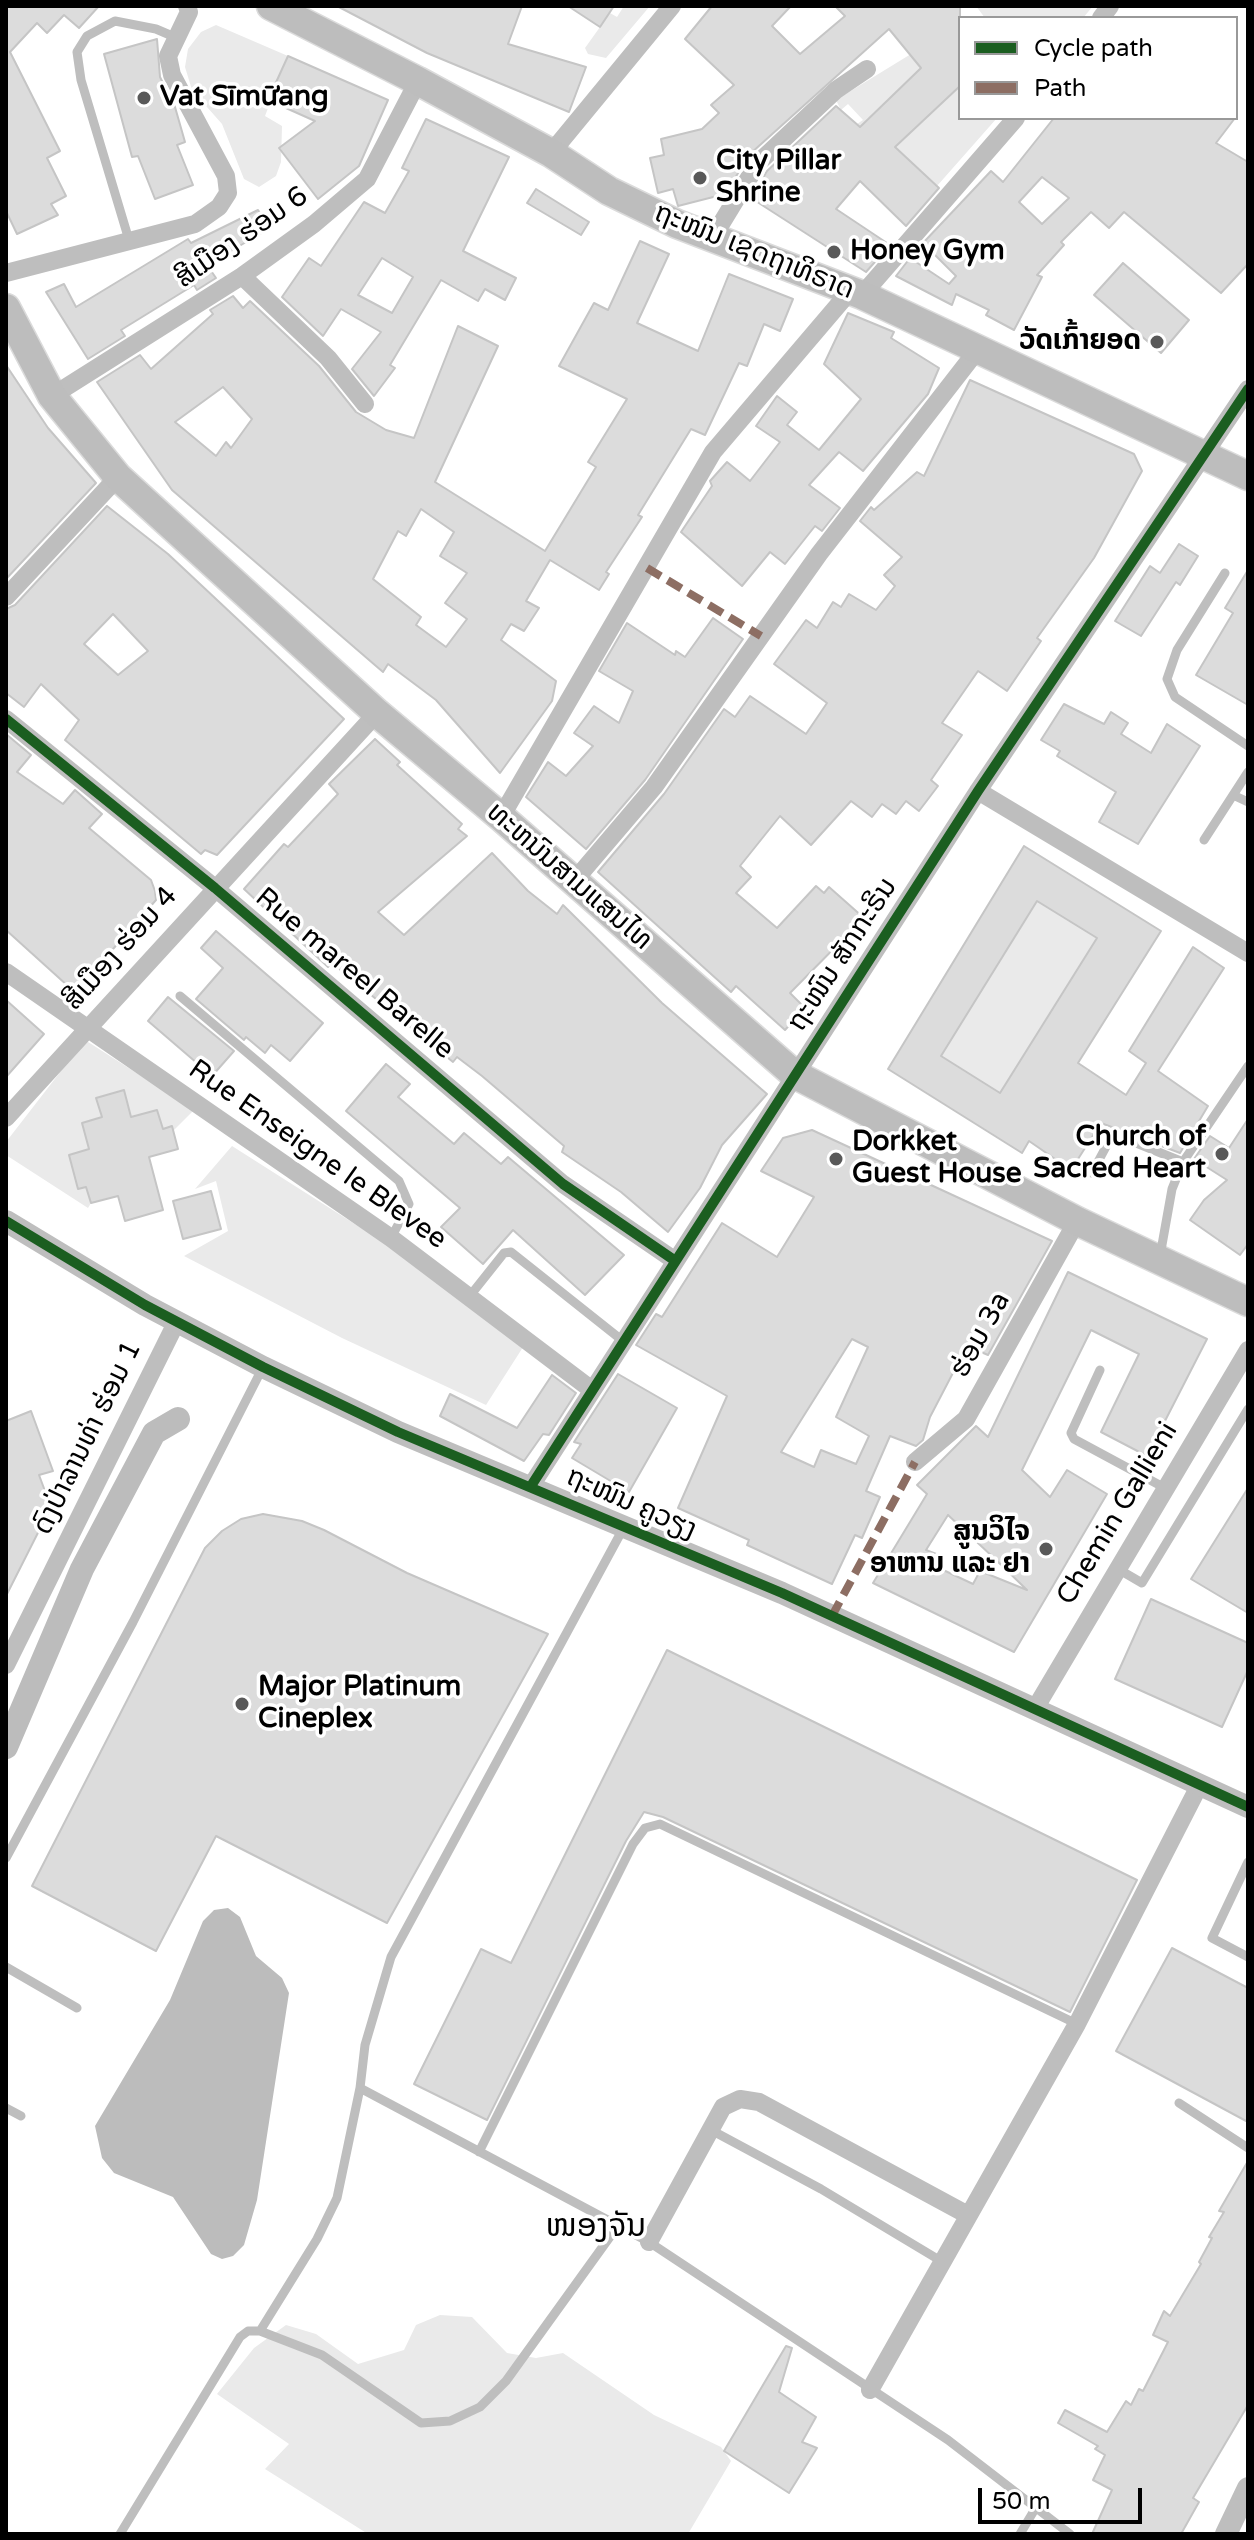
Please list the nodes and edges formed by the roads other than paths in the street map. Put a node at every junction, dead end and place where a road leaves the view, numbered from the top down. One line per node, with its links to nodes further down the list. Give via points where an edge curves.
1 (187, 6): 4 (street)
2 (271, 6): 6 (main road, ຖະໜົນ ເຊດຖາທິຣາດ)
3 (672, 6): 8 (street)
4 (177, 38): 10 (street, via 168,56 172,75 226,176 228,193 219,207 195,224); 10 (lane, via 115,21 87,36 77,52)
5 (867, 69): 9 (street, via 836,90 758,163)
6 (418, 81): 8 (main road, ຖະໜົນ ເຊດຖາທິຣາດ); 12 (street, ສີເມືອງ ຮ່ອມ 6, via 367,179)
7 (1014, 120): 13 (street)
8 (551, 153): 9 (main road, ຖະໜົນ ເຊດຖາທິຣາດ, via 609,191)
9 (713, 237): 13 (main road, ຖະໜົນ ເຊດຖາທິຣາດ)
10 (129, 240): 11 (street)
11 (6, 273)
12 (242, 276): 17 (street, ສີເມືອງ ຮ່ອມ 6); 18 (street, via 328,358)
13 (857, 292): 15 (main road, ຖະໜົນ ເຊດຖາທິຣາດ); 31 (street, via 713,452)
14 (6, 308): 17 (main road, ທະຫນົນສາມແສນໄທ)
15 (979, 348): 19 (main road, ຖະໜົນ ເຊດຖາທິຣາດ); 33 (street, via 819,554 654,787)
16 (1248, 389): 19 (street, ຖະໜົນ ສັກກະຣິນ)
17 (52, 396): 21 (main road, ທະຫນົນສາມແສນໄທ)
18 (365, 404)
19 (1206, 456): 20 (main road, ຖະໜົນ ເຊດຖາທິຣາດ); 28 (street, ຖະໜົນ ສັກກະຣິນ)
20 (1248, 476)
21 (118, 477): 23 (street); 24 (main road, ທະຫນົນສາມແສນໄທ)
22 (1225, 573): 26 (lane, via 1177,650 1167,679 1175,697)
23 (6, 597)
24 (377, 713): 31 (main road, ທະຫນົນສາມແສນໄທ); 34 (street, ສີເມືອງ ຮ່ອມ 4)
25 (6, 719): 34 (street, Rue mareel Barelle)
26 (1248, 746)
27 (1248, 772): 29 (lane)
28 (978, 791): 35 (street); 40 (street, ຖະໜົນ ສັກກະຣິນ)
29 (1233, 795): 30 (lane); 32 (lane)
30 (1248, 802)
31 (501, 817): 33 (main road, ທະຫນົນສາມແສນໄທ)
32 (1204, 840)
33 (574, 881): 40 (main road, ທະຫນົນສາມແສນໄທ)
34 (215, 888): 38 (street, ສີເມືອງ ຮ່ອມ 4); 48 (street, Rue mareel Barelle, via 563,1184)
35 (1248, 953)
36 (6, 972): 38 (street, Rue Enseigne le Blevee)
37 (180, 996): 46 (lane, via 399,1181 409,1204)
38 (86, 1030): 41 (street, ສີເມືອງ ຮ່ອມ 4); 46 (street, Rue Enseigne le Blevee)
39 (1248, 1066): 42 (lane)
40 (794, 1074): 45 (main road, ທະຫນົນສາມແສນໄທ); 48 (street, ຖະໜົນ ສັກກະຣິນ)
41 (6, 1118)
42 (1183, 1162): 43 (lane, via 1119,1136 1108,1143); 47 (lane, via 1172,1189)
43 (1092, 1173)
44 (6, 1221): 51 (street, ຖະໜົນ ຄູວຽງ)
45 (1077, 1221): 47 (main road, ທະຫນົນສາມແສນໄທ); 58 (street, ຮ່ອມ 3a, via 966,1419)
46 (391, 1238): 49 (street, Rue Enseigne le Blevee)
47 (1159, 1259): 50 (main road, ທະຫນົນສາມແສນໄທ)
48 (674, 1260): 52 (street, ຖະໜົນ ສັກກະຣິນ)
49 (469, 1297): 52 (lane, via 504,1253 511,1252); 56 (street, Rue Enseigne le Blevee)
50 (1248, 1302)
51 (177, 1321): 54 (street, ຖະໜົນ ຄູວຽງ); 63 (street, ດົງປ່າລານທ່າ ຮ່ອມ 1)
52 (623, 1341): 56 (street, ຖະໜົນ ສັກກະຣິນ)
53 (1245, 1360): 60 (street, Chemin Gallieni)
54 (263, 1367): 59 (street, ຖະໜົນ ຄູວຽງ, via 398,1432); 67 (lane)
55 (1100, 1370): 60 (lane, via 1071,1433 1074,1439)
56 (592, 1390): 59 (street, ຖະໜົນ ສັກກະຣິນ)
57 (1248, 1409): 62 (lane, via 1142,1583)
58 (915, 1462)
59 (531, 1486): 61 (street, ຖະໜົນ ຄູວຽງ)
60 (1165, 1488): 62 (street, Chemin Gallieni)
61 (624, 1527): 64 (street, ຖະໜົນ ຄູວຽງ); 75 (lane, via 391,1957 365,2045)
62 (1118, 1569): 64 (street, Chemin Gallieni)
63 (6, 1665)
64 (1036, 1707): 65 (street, ຖະໜົນ ຄູວຽງ)
65 (1200, 1784): 66 (street, ຖະໜົນ ຄູວຽງ); 74 (street)
66 (1248, 1807)
67 (6, 1858)
68 (1248, 1862): 69 (lane)
69 (1237, 1885): 70 (lane); 71 (lane, via 1212,1938)
70 (1248, 1890)
71 (1248, 1957)
72 (6, 1967): 73 (lane)
73 (77, 2008)
74 (1077, 2024): 81 (lane, via 660,1824 645,1828 633,1844); 82 (street)
75 (360, 2088): 81 (lane); 86 (lane, via 337,2198)
76 (1179, 2103): 80 (lane)
77 (6, 2108): 78 (lane)
78 (21, 2116)
79 (711, 2130): 82 (street, via 723,2107 740,2099 759,2102); 84 (street); 85 (lane)
80 (1248, 2148)
81 (479, 2152): 83 (lane)
82 (966, 2214): 85 (street)
83 (617, 2227): 84 (lane); 86 (lane, via 506,2381 480,2407 450,2421 421,2423 322,2355)
84 (649, 2242): 87 (lane)
85 (941, 2261): 87 (street)
86 (260, 2331): 90 (lane, via 240,2337)
87 (870, 2390): 89 (lane, via 948,2440)
88 (1248, 2488): 93 (street)
89 (1035, 2509): 91 (lane); 92 (lane)
90 (120, 2534)
91 (1020, 2534)
92 (1070, 2534)
93 (1226, 2534)

